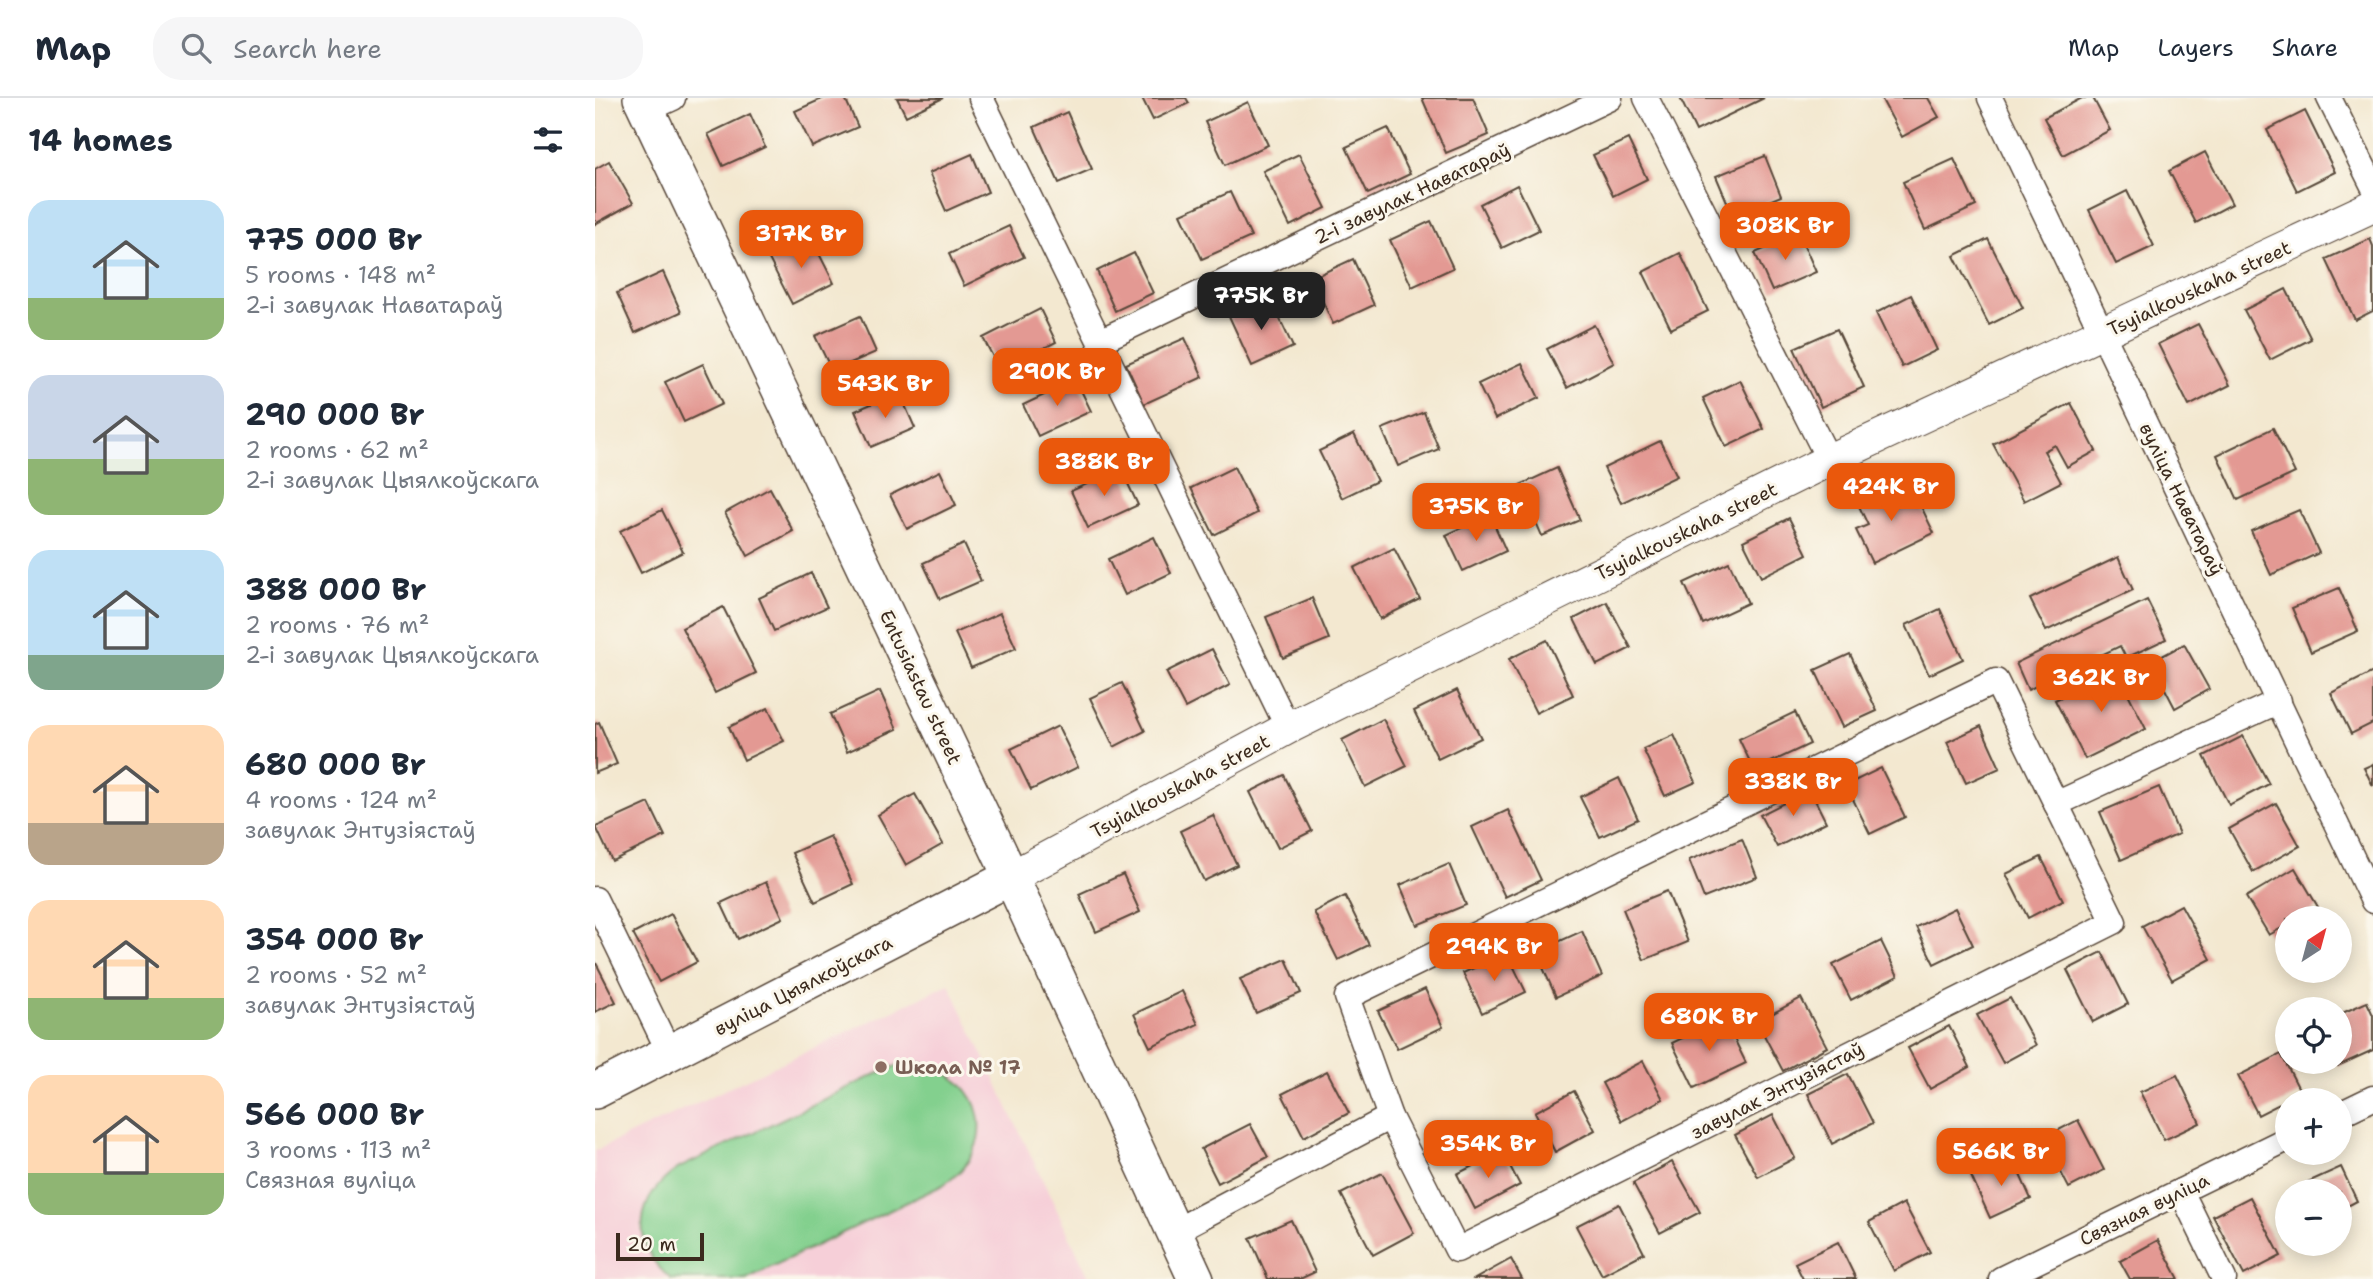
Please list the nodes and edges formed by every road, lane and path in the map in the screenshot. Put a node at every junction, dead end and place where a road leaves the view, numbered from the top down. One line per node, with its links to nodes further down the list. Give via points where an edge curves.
1 (981, 98): 10 (street)
2 (1610, 98): 10 (street, 2-і завулак Наватараў)
3 (1646, 98): 11 (street)
4 (1990, 98): 9 (street, вуліца Наватараў)
5 (2329, 98): 7 (street)
6 (654, 102): 15 (main road, Entusiastau street)
7 (2373, 186)
8 (2373, 206): 9 (street, Tsyialkouskaha street)
9 (2103, 334): 11 (street, Tsyialkouskaha street); 12 (street, вуліца Наватараў)
10 (1100, 341): 13 (street)
11 (1829, 460): 13 (street, Tsyialkouskaha street)
12 (2279, 701): 14 (street); 17 (street, вуліца Наватараў)
13 (1288, 728): 15 (street, Tsyialkouskaha street)
14 (2056, 804): 22 (street, завулак Энтузіястаў, via 1996,681 1347,997); 22 (street, завулак Энтузіястаў, via 2114,922 1457,1250)
15 (1011, 877): 18 (main road, вуліца Цыялкоўскага); 25 (main road, Entusiastau street)
16 (595, 899): 18 (street)
17 (2373, 901)
18 (670, 1054): 19 (main road, вуліца Цыялкоўскага)
19 (595, 1091)
20 (2373, 1098): 21 (street)
21 (2352, 1108)
22 (1390, 1117): 25 (street)
23 (2275, 1145): 24 (street, Связная вуліца)
24 (2181, 1191): 27 (street, Связная вуліца); 28 (street)
25 (1173, 1231): 26 (main road, Entusiastau street)
26 (1196, 1279)
27 (2001, 1279)
28 (2224, 1279)

